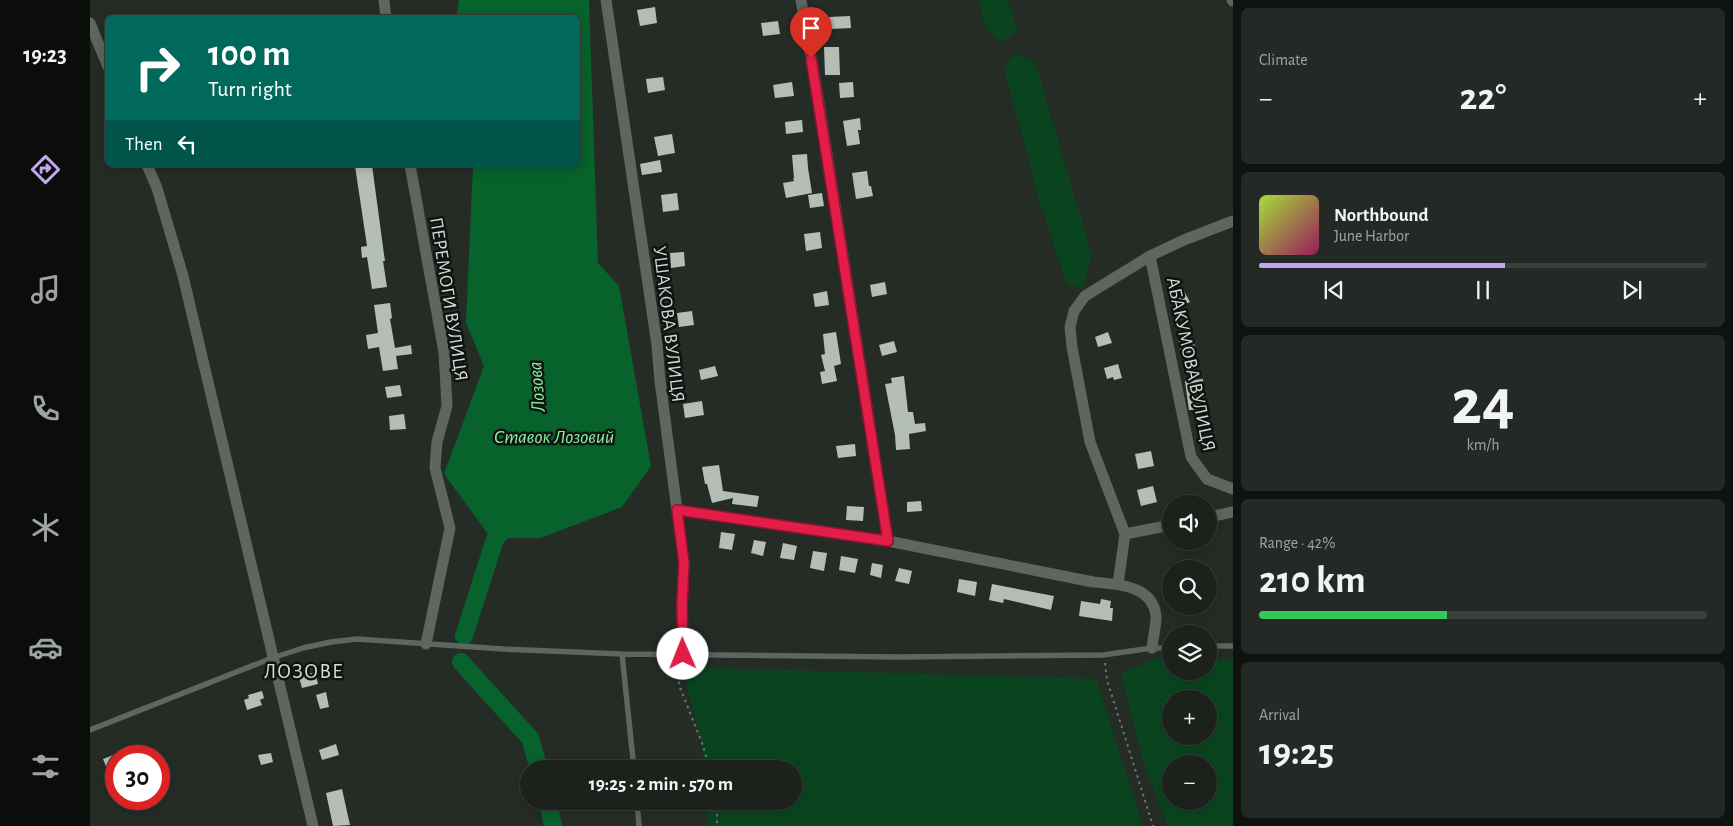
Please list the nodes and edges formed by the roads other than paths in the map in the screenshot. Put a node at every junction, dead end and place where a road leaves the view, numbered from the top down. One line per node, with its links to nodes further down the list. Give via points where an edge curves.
1 (384, 0): 4 (street)
2 (606, 0): 12 (street, УШАКОВА ВУЛИЦЯ, via 657,345)
3 (801, 0): 17 (street)
4 (386, 15)
5 (90, 23): 6 (street)
6 (105, 60)
7 (148, 167): 26 (street, via 183,276)
8 (410, 167): 19 (street, ПЕРЕМОГИ ВУЛИЦЯ, via 444,352 447,406 437,442 435,468 450,528)
9 (1233, 221): 10 (street)
10 (1150, 256): 11 (street, АБАКУМОВА ВУЛИЦЯ, via 1191,458 1207,479); 16 (street, via 1085,296 1074,311 1070,327 1090,442)
11 (1233, 489)
12 (677, 510): 17 (street); 25 (street, УШАКОВА ВУЛИЦЯ, via 684,563)
13 (1233, 512): 14 (street)
14 (1217, 515)
15 (1162, 526): 16 (street)
16 (1125, 534): 18 (street)
17 (888, 541): 18 (street, via 1093,582)
18 (1118, 584): 22 (street, via 1141,591 1150,599 1156,615)
19 (426, 644): 24 (lane); 26 (lane, via 357,639 303,648)
20 (1217, 646): 21 (lane)
21 (1233, 646)
22 (1152, 648): 23 (lane); 25 (lane, via 1103,655)
23 (1162, 648)
24 (622, 654): 25 (lane); 28 (lane)
25 (681, 654)
26 (272, 658): 27 (lane); 30 (street)
27 (90, 730)
28 (633, 760)
29 (638, 810): 31 (lane)
30 (312, 826)
31 (639, 826)

